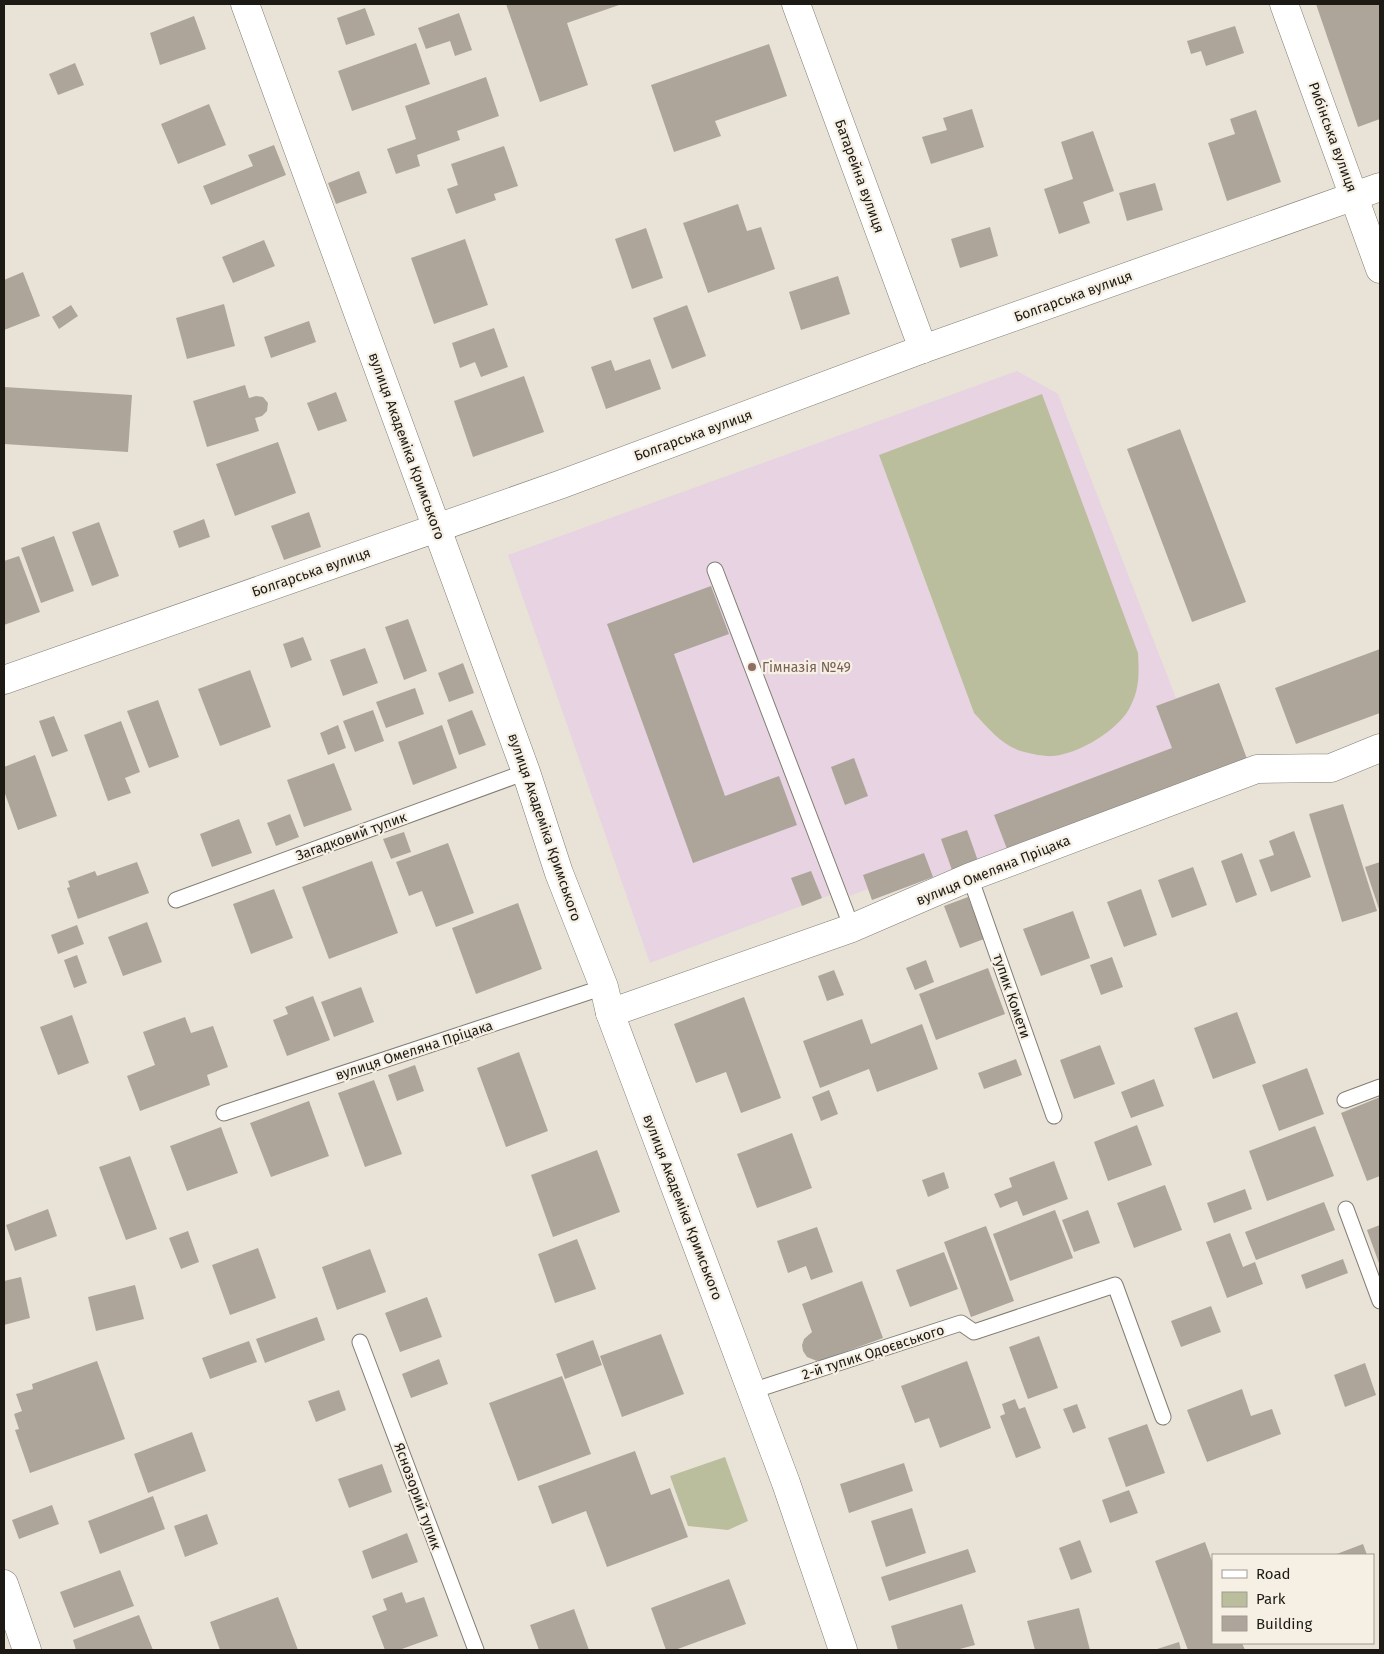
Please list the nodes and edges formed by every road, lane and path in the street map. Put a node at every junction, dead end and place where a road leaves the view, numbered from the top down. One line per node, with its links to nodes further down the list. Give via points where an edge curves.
1 (245, 4): 8 (street, вулиця Академіка Кримського)
2 (796, 4): 7 (street, Батарейна вулиця)
3 (1284, 4): 5 (street, Рибінська вулиця)
4 (1380, 187): 5 (street, Болгарська вулиця)
5 (1354, 196): 6 (street, Рибінська вулиця); 7 (street, Болгарська вулиця)
6 (1380, 270)
7 (923, 349): 8 (street, Болгарська вулиця)
8 (437, 528): 10 (street, Болгарська вулиця); 12 (street, вулиця Академіка Кримського)
9 (715, 570): 15 (lane)
10 (4, 680)
11 (1380, 748): 13 (street, вулиця Омеляна Пріцака, via 1331,768 1257,769)
12 (526, 772): 14 (lane, Загадковий тупик); 16 (street, вулиця Академіка Кримського, via 559,874)
13 (970, 877): 15 (street, вулиця Омеляна Пріцака); 21 (lane, тупик Комети)
14 (176, 900)
15 (852, 928): 17 (street, вулиця Омеляна Пріцака)
16 (604, 987): 17 (street, вулиця Академіка Кримського); 20 (lane, вулиця Омеляна Пріцака)
17 (610, 1013): 25 (street, вулиця Академіка Кримського)
18 (1380, 1087): 19 (lane)
19 (1345, 1100)
20 (224, 1113)
21 (1054, 1116)
22 (1346, 1209): 23 (lane)
23 (1380, 1301)
24 (360, 1342): 29 (lane, Яснозорий тупик)
25 (752, 1391): 26 (lane, 2-й тупик Одоєвського, via 961,1323 974,1332 1115,1285); 30 (street, вулиця Академіка Кримського)
26 (1163, 1417)
27 (4, 1584): 28 (street)
28 (27, 1650)
29 (476, 1650)
30 (843, 1650)

